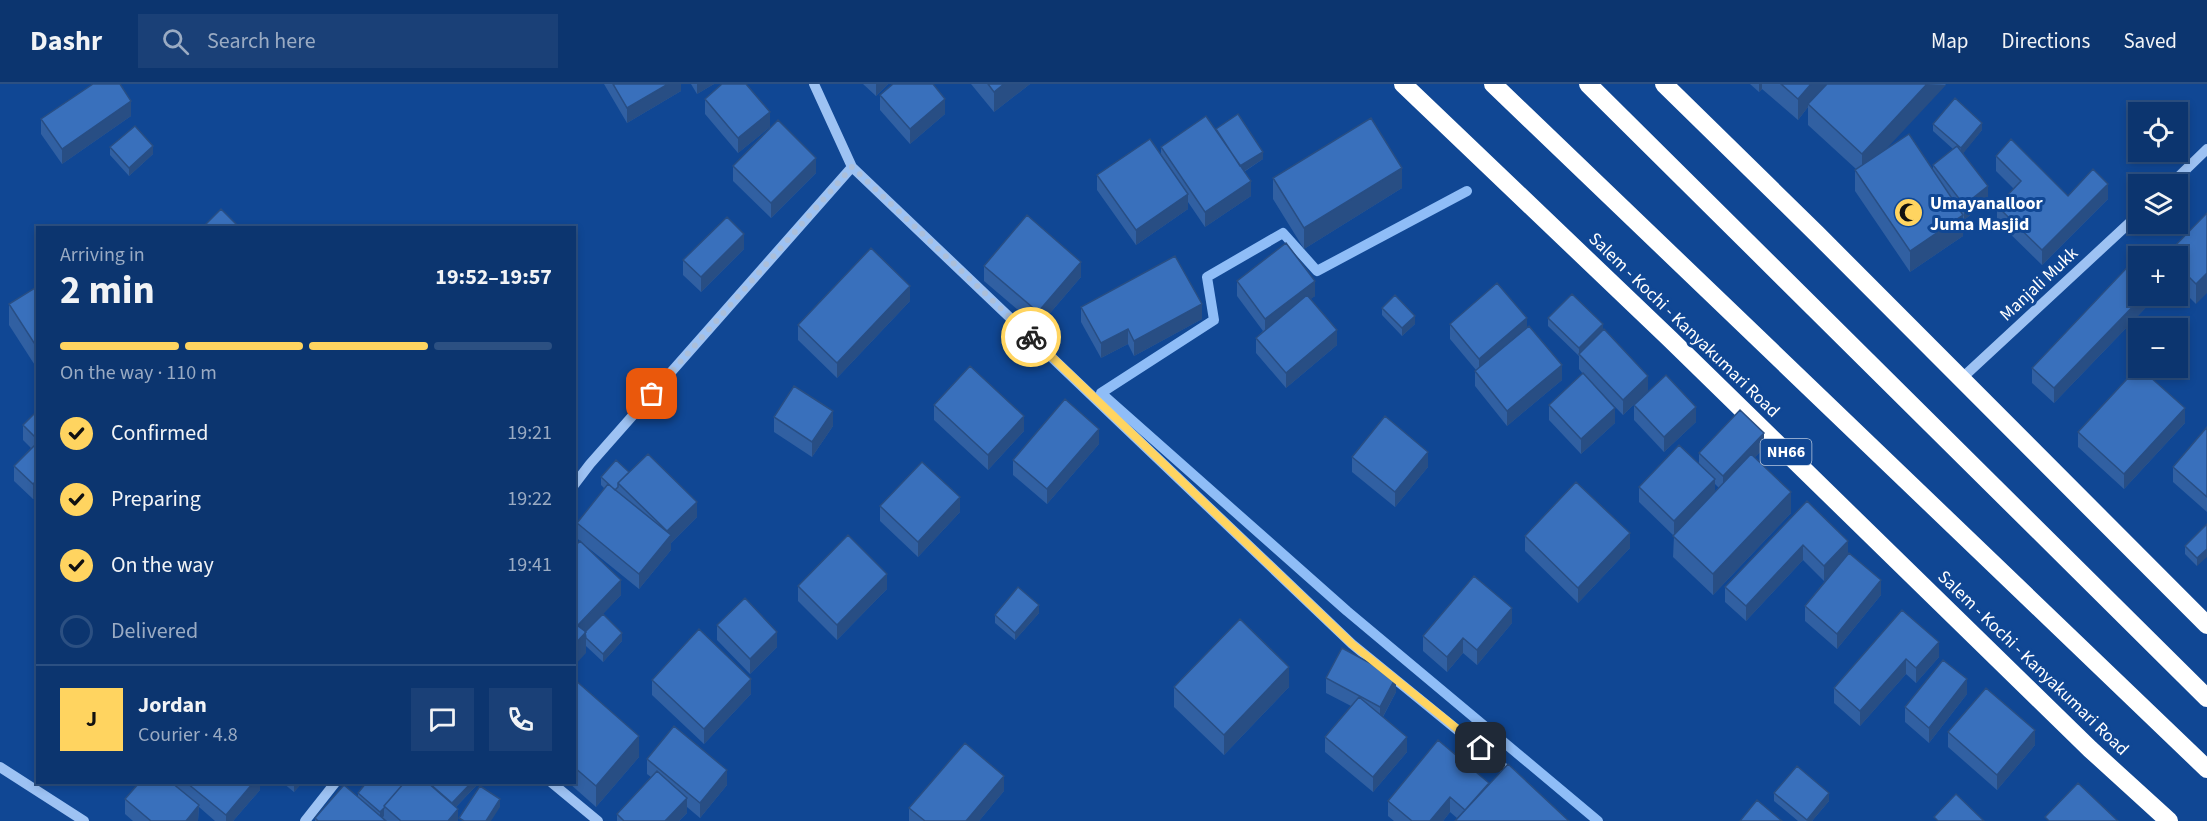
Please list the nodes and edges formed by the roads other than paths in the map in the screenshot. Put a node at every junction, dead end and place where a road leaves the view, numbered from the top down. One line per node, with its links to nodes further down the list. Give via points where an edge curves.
1 (813, 84): 7 (street)
2 (1403, 84): 22 (highway, Salem - Kochi - Kanyakumari Road / NH66)
3 (1492, 84): 15 (highway)
4 (1588, 84): 13 (highway)
5 (1664, 84): 10 (highway)
6 (2207, 149): 8 (street)
7 (852, 167): 11 (street); 18 (street, via 1352,644)
8 (2181, 174)
9 (2128, 224): 10 (street, Manjali Mukk)
10 (1961, 379): 12 (highway)
11 (576, 482)
12 (2207, 626)
13 (2207, 698)
14 (0, 767): 19 (street)
15 (2207, 769)
16 (334, 784): 20 (street)
17 (553, 784): 21 (street)
18 (1524, 784)
19 (84, 821)
20 (305, 821)
21 (598, 821)
22 (2169, 821)

